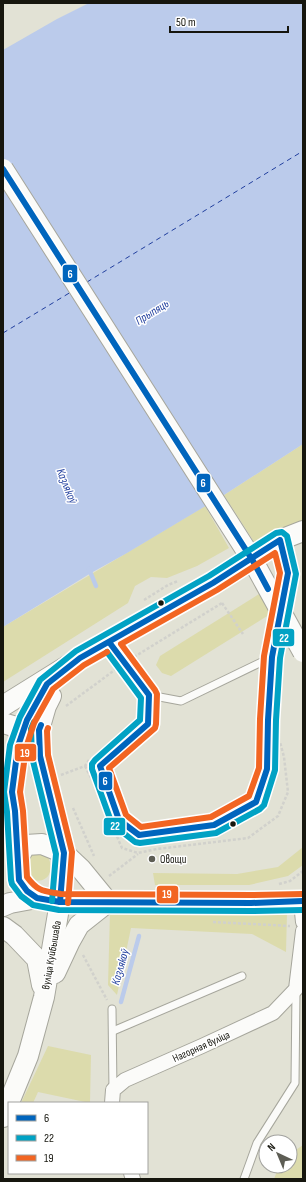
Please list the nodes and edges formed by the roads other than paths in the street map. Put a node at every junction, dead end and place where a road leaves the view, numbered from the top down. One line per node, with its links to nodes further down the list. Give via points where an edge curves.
1 (3, 169): 5 (main road, bridge, via 253,561)
2 (303, 531): 3 (main road)
3 (280, 540): 4 (main road, via 213,583); 6 (lane, via 288,573)
4 (109, 642): 7 (main road); 8 (lane)
5 (303, 652)
6 (272, 657): 8 (lane, via 181,701); 8 (lane, via 267,769 256,802 214,825 139,835 119,820 100,766 148,724)
7 (80, 658): 9 (main road); 11 (main road, via 47,684 27,720); 12 (main road, вуліца Куйбышава, via 59,681 46,706 39,730)
8 (149, 694)
9 (3, 706)
10 (3, 723): 11 (main road, via 13,726)
11 (22, 735): 12 (main road); 13 (main road)
12 (40, 756): 15 (main road, вуліца Куйбышава)
13 (10, 796): 14 (main road); 16 (main road)
14 (3, 841)
15 (64, 853): 16 (main road, via 42,844 26,845); 19 (main road, вуліца Куйбышава); 20 (main road)
16 (17, 859): 17 (main road, via 19,880 27,891)
17 (37, 898): 19 (main road); 21 (main road)
18 (303, 900): 20 (main road, via 251,903); 22 (street)
19 (60, 902): 20 (main road); 26 (main road, вуліца Куйбышава)
20 (108, 902): 26 (main road, via 79,925)
21 (3, 906)
22 (300, 926): 25 (street)
23 (3, 927): 26 (main road, via 37,959)
24 (242, 976): 28 (lane)
25 (296, 989): 29 (street, Нагорная вуліца, via 273,1013 125,1080); 33 (lane, via 295,1083 257,1143)
26 (44, 997): 30 (main road, вуліца Куйбышава, via 28,1056)
27 (112, 1009): 28 (lane)
28 (113, 1031): 29 (lane)
29 (112, 1096)
30 (9, 1102)
31 (8, 1105): 32 (main road, вуліца Куйбышава)
32 (3, 1117)
33 (244, 1179)

